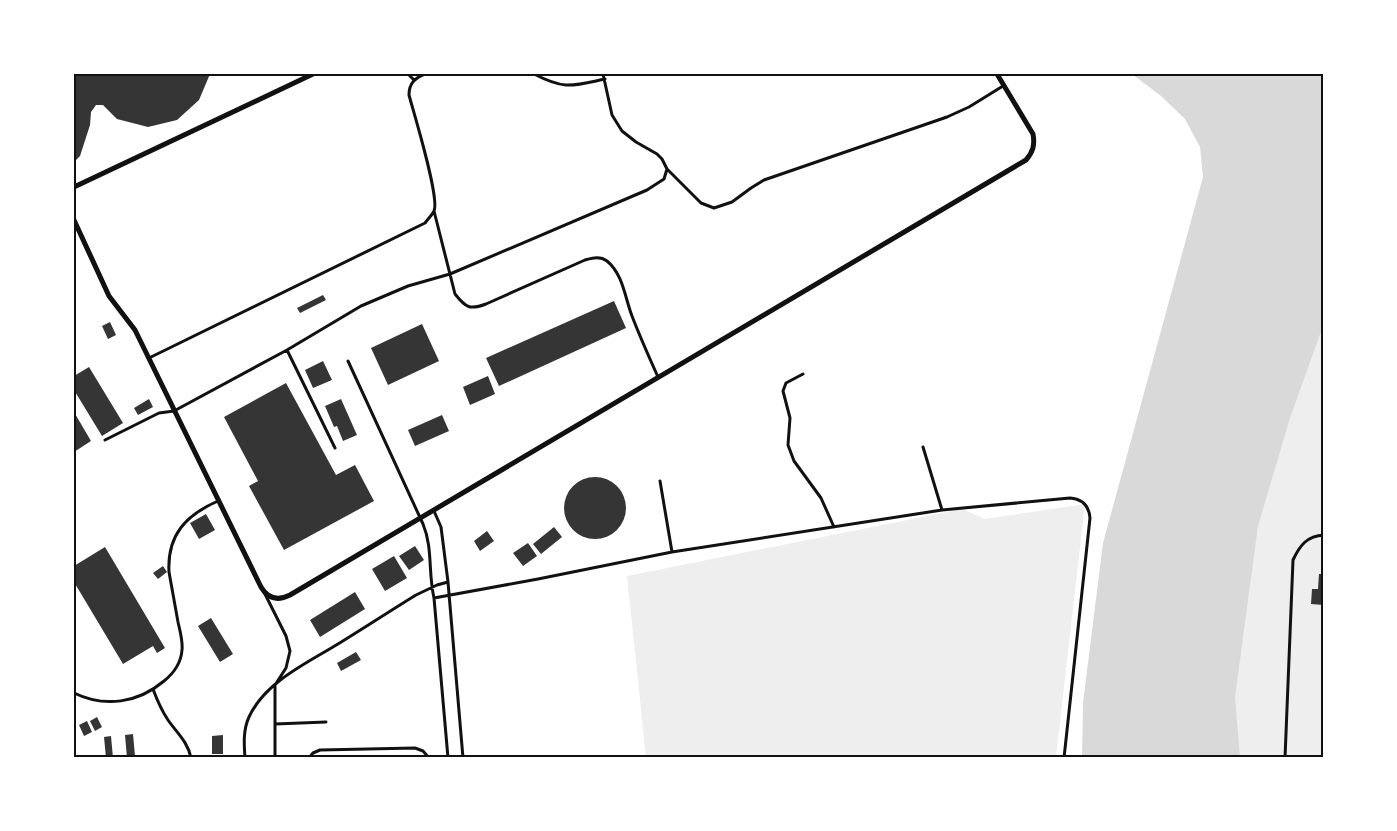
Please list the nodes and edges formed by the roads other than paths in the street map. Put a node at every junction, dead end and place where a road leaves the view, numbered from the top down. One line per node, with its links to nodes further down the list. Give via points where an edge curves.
1 (309, 74): 11 (street)
2 (408, 74): 8 (lane)
3 (425, 74): 8 (lane)
4 (534, 74): 7 (lane, via 568,86)
5 (603, 74): 7 (lane)
6 (997, 74): 9 (street)
7 (604, 79): 10 (lane, via 612,114 622,131 663,159)
8 (414, 80): 12 (lane, via 409,95 433,187)
9 (1004, 86): 10 (lane, via 947,117 764,180 732,202 714,208 701,203); 19 (street, via 1033,134 1033,151 1026,160)
10 (667, 169): 14 (lane, via 664,179 647,190)
11 (74, 187)
12 (434, 211): 14 (lane); 16 (lane, via 425,223)
13 (74, 220): 16 (street, via 109,296 131,322)
14 (450, 274): 15 (lane, via 361,306); 19 (lane, via 455,294 464,304 476,308 585,260 605,259 619,277)
15 (287, 350): 20 (lane); 23 (lane)
16 (149, 358): 20 (street)
17 (348, 361): 28 (lane)
18 (803, 374): 29 (lane, via 786,383 783,390 789,412 788,445)
19 (658, 377): 27 (street)
20 (174, 411): 21 (lane, via 159,413); 25 (street)
21 (105, 440)
22 (923, 447): 26 (lane)
23 (335, 448)
24 (660, 481): 31 (lane)
25 (219, 501): 34 (street); 38 (lane, via 190,517 172,546 169,572 182,650 175,669)
26 (942, 510): 29 (lane); 49 (lane, via 1070,498 1081,501 1089,510)
27 (434, 511): 28 (street); 32 (lane, via 441,528)
28 (420, 519): 33 (lane, via 429,546); 34 (street, via 284,598 273,598)
29 (834, 527): 31 (lane)
30 (1323, 535): 50 (lane, via 1309,538 1293,560)
31 (672, 552): 35 (lane)
32 (448, 582): 33 (lane); 35 (lane)
33 (432, 588): 36 (lane); 37 (lane)
34 (264, 592): 37 (lane, via 290,651 286,668)
35 (449, 595): 36 (lane); 48 (lane)
36 (434, 598): 47 (lane)
37 (275, 685): 41 (lane); 43 (lane, via 248,719)
38 (153, 689): 39 (lane, via 127,700 109,702); 42 (lane, via 161,709 187,744)
39 (74, 693)
40 (326, 722): 41 (lane)
41 (275, 724): 44 (lane)
42 (191, 758)
43 (245, 758)
44 (275, 758)
45 (309, 758): 46 (lane, via 320,750 415,748)
46 (429, 758)
47 (448, 758)
48 (462, 758)
49 (1064, 758)
50 (1285, 758)

